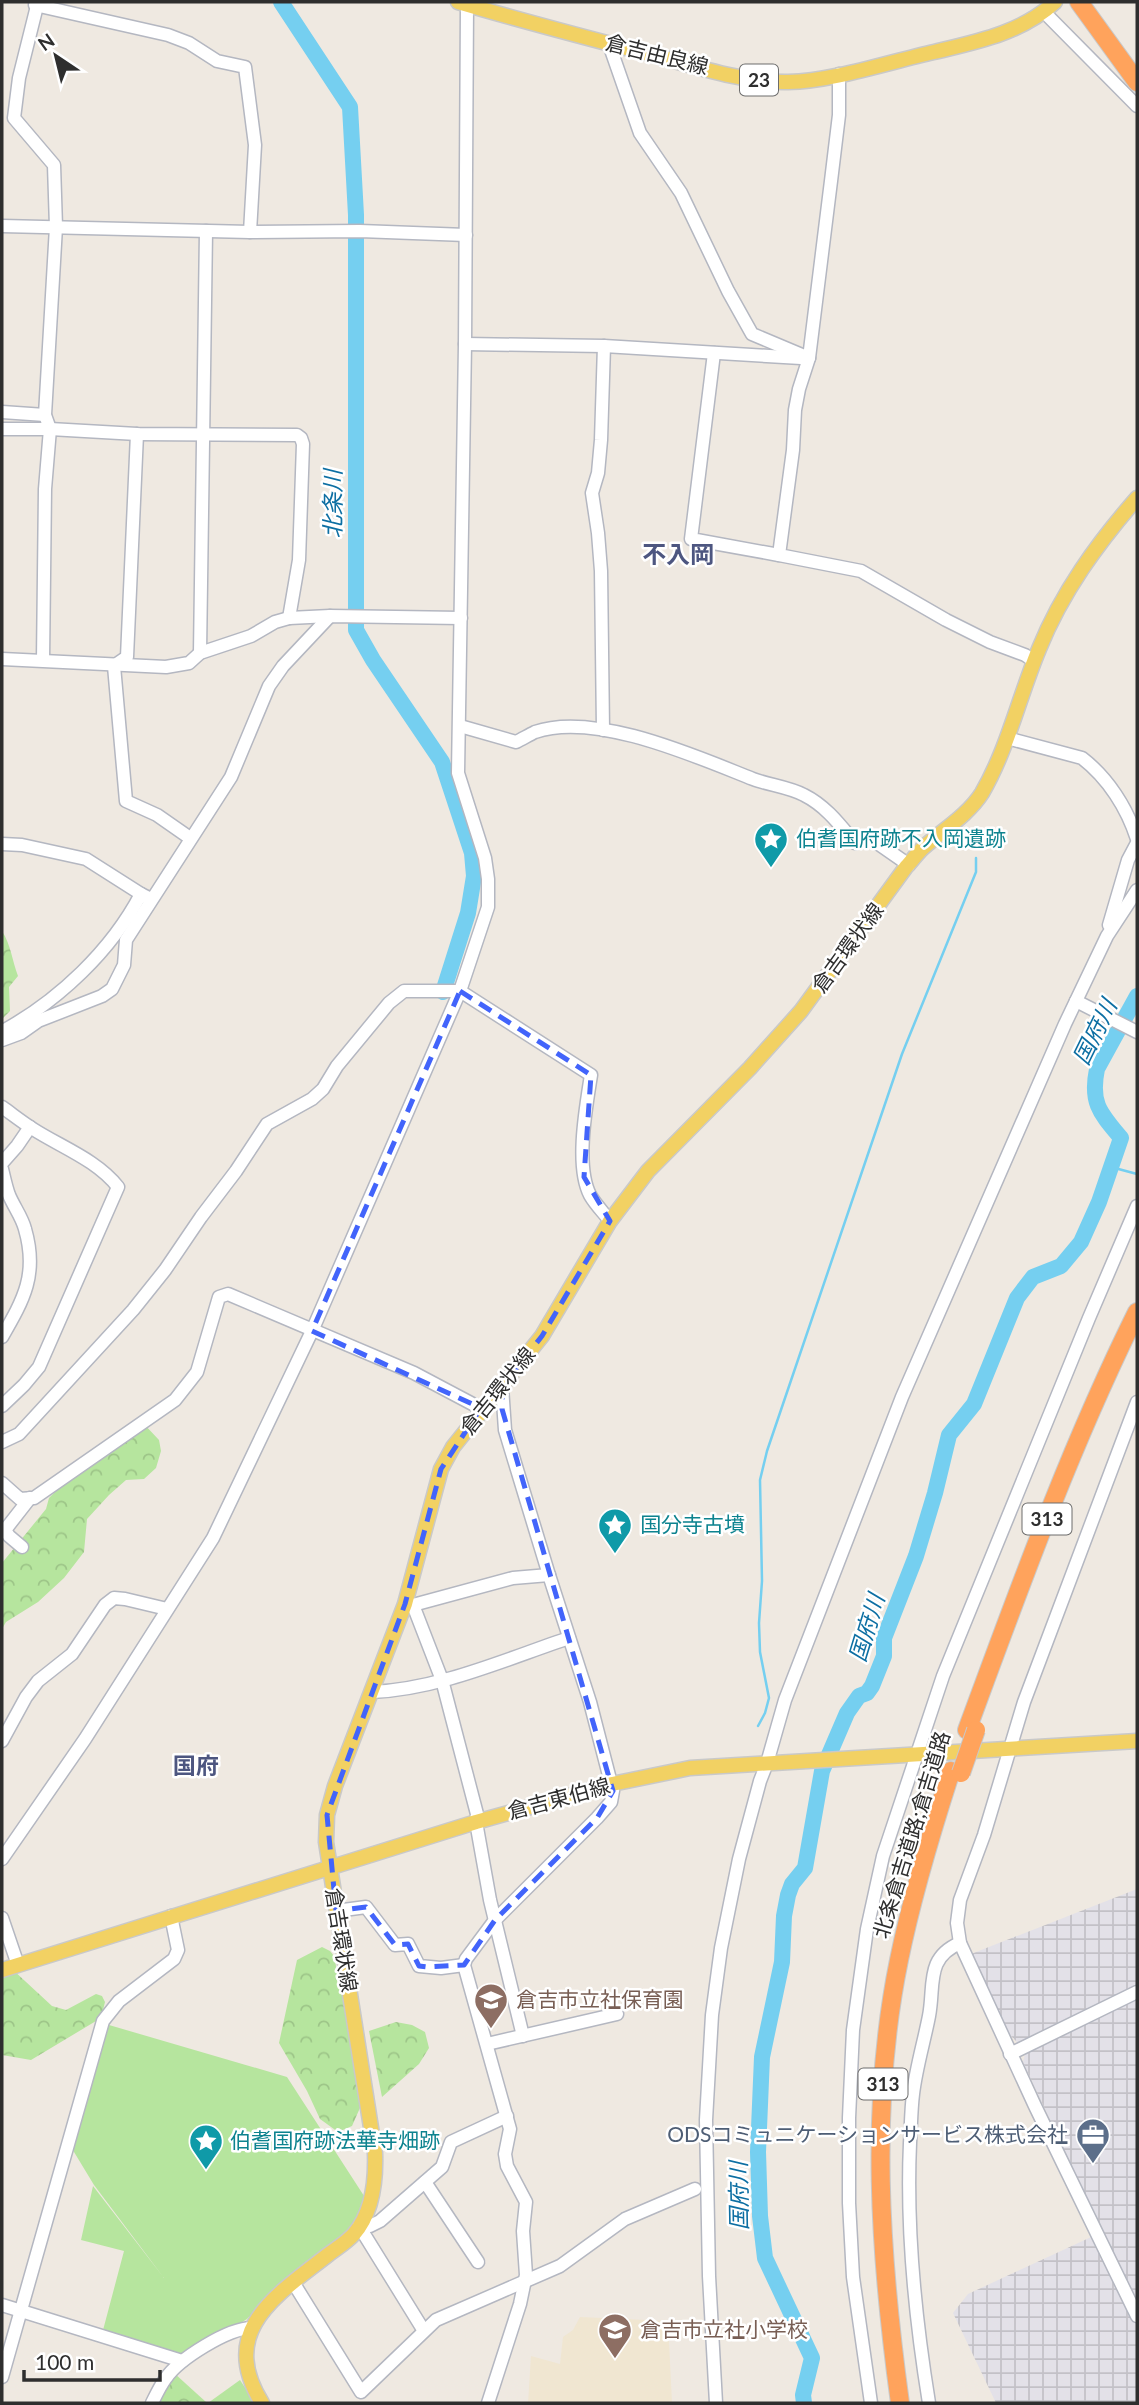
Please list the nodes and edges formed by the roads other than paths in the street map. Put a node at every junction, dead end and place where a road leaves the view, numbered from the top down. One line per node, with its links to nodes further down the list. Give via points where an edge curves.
1 (1079, 2): 9 (highway)
2 (1092, 2): 7 (highway)
3 (462, 3): 6 (main road, 倉吉由良線 / 23); 15 (street)
4 (37, 4): 12 (street, via 19,78 15,118 54,165); 14 (street, via 168,35 217,61 245,67 255,145)
5 (1049, 7): 8 (main road, 倉吉由良線 / 23, via 1009,31 977,42); 10 (street)
6 (609, 44): 8 (main road, 倉吉由良線 / 23, via 765,82); 19 (street, via 640,134 681,193 752,334)
7 (1137, 64)
8 (839, 74): 19 (street, via 838,126)
9 (1137, 82)
10 (1137, 106)
11 (2, 226): 12 (street)
12 (56, 227): 13 (street); 21 (street)
13 (206, 231): 14 (street); 25 (street)
14 (250, 232): 15 (street)
15 (466, 235): 16 (street)
16 (466, 344): 17 (street); 30 (street)
17 (604, 346): 18 (street); 37 (street, via 601,440 592,493 601,571)
18 (714, 353): 19 (street); 27 (street, via 691,539)
19 (809, 358): 27 (street, via 795,410)
20 (2, 412): 21 (street)
21 (45, 415): 23 (street)
22 (2, 429): 23 (street)
23 (50, 429): 24 (street); 33 (street)
24 (137, 434): 25 (street); 35 (street, via 127,657)
25 (202, 434): 29 (street, via 301,438 299,560); 31 (street)
26 (1137, 498): 34 (main road, 倉吉環状線, via 1076,576)
27 (779, 555): 34 (street, via 861,571 946,620)
28 (330, 616): 29 (street); 30 (street); 39 (street, via 269,686 231,777)
29 (289, 618): 31 (street)
30 (461, 618): 36 (street)
31 (200, 653): 35 (street, via 189,663 166,667)
32 (2, 659): 33 (street)
33 (43, 660): 35 (street)
34 (1034, 662): 38 (main road, 倉吉環状線)
35 (114, 666): 39 (street, via 125,801 157,814)
36 (460, 726): 37 (street, via 516,742 536,732 564,728); 46 (street, via 458,773 485,858 488,907)
37 (603, 730): 42 (street, via 803,794 826,810 855,843 873,839)
38 (1007, 738): 40 (street, via 1082,758 1092,765 1120,801); 42 (main road, 倉吉環状線, via 981,795)
39 (190, 838): 44 (street)
40 (1137, 841): 45 (street)
41 (2, 844): 44 (street, via 86,859)
42 (909, 865): 55 (main road, 倉吉環状線, via 801,1011 648,1171)
43 (1137, 890): 45 (street)
44 (146, 897): 49 (street, via 88,965); 49 (street, via 126,940 124,965 112,989 21,1033)
45 (1107, 936): 47 (street)
46 (460, 991): 55 (street, via 591,1076 584,1120 584,1177 590,1195); 57 (street); 64 (street, via 404,991 389,1003 323,1089 267,1124 134,1310 19,1434)
47 (1076, 1001): 48 (street); 79 (street, via 902,1397 785,1700)
48 (1137, 1032)
49 (3, 1036)
50 (2, 1107): 51 (street)
51 (30, 1127): 52 (street); 62 (street, via 94,1165 118,1187 39,1367)
52 (2, 1163)
53 (2, 1169): 59 (street, via 25,1229 31,1272)
54 (1137, 1206): 78 (street, via 1007,1517)
55 (610, 1221): 60 (main road, 倉吉環状線, via 542,1336)
56 (1137, 1312): 74 (highway, 北条倉吉道路;倉吉道路 / 313, via 1038,1538)
57 (312, 1331): 63 (street, via 414,1373); 66 (street, via 228,1294 219,1297 197,1372 175,1400 47,1492); 70 (street, via 213,1538)
58 (1137, 1336): 74 (highway, 北条倉吉道路;倉吉道路 / 313, via 1087,1446)
59 (2, 1337)
60 (502, 1387): 63 (main road, 倉吉環状線); 68 (street, via 505,1430)
61 (1137, 1402): 77 (street)
62 (2, 1406)
63 (482, 1409): 69 (main road, 倉吉環状線, via 441,1469)
64 (2, 1442)
65 (2, 1483): 66 (street, via 20,1499)
66 (30, 1499): 67 (street, via 5,1530)
67 (22, 1547)
68 (548, 1575): 69 (street, via 513,1578); 71 (street)
69 (409, 1604): 72 (street); 73 (main road, 倉吉環状線)
70 (167, 1609): 75 (street, via 114,1598 105,1605 72,1654 38,1681); 83 (street)
71 (569, 1637): 72 (street); 81 (street)
72 (442, 1680): 73 (street); 82 (street)
73 (372, 1692): 84 (main road, 倉吉環状線, via 327,1815)
74 (972, 1730): 80 (highway, 北条倉吉道路;倉吉道路 / 313, bridge)
75 (2, 1741)
76 (1137, 1741): 77 (main road, 倉吉東伯線)
77 (1011, 1749): 78 (main road, 倉吉東伯線); 89 (street, via 960,1900)
78 (916, 1754): 79 (main road, 倉吉東伯線); 118 (street, via 880,1868 853,2030 850,2228)
79 (774, 1763): 81 (main road, 倉吉東伯線, via 690,1768); 111 (street, via 760,1781 739,1859 712,2015 706,2120)
80 (956, 1772): 119 (highway, 北条倉吉道路;倉吉道路 / 313, via 912,1902 888,2026 880,2189); 120 (highway, 北条倉吉道路;倉吉道路 / 313, via 906,1963 890,2091 891,2260)
81 (612, 1784): 82 (main road, 倉吉東伯線); 88 (street, via 611,1802)
82 (477, 1822): 84 (main road, 倉吉東伯線); 88 (street)
83 (2, 1858)
84 (330, 1869): 85 (main road, 倉吉環状線); 86 (main road, 倉吉東伯線)
85 (336, 1911): 91 (street, via 366,1907 395,1945 408,1944 419,1966); 101 (main road, 倉吉環状線, via 375,2153 376,2177)
86 (171, 1916): 90 (main road, 倉吉東伯線); 106 (street, via 178,1950 174,1959 119,2001 103,2021)
87 (2, 1918): 90 (street)
88 (495, 1920): 91 (street); 95 (street)
89 (960, 1943): 97 (street); 121 (street, via 940,1955 933,1972 913,2095 908,2198 916,2325)
90 (18, 1965): 92 (main road, 倉吉東伯線)
91 (464, 1965): 96 (street)
92 (2, 1970)
93 (1137, 1992): 97 (street)
94 (617, 2014): 95 (street)
95 (523, 2036): 96 (street)
96 (486, 2044): 98 (street)
97 (1010, 2054): 107 (street)
98 (506, 2116): 99 (street, via 451,2141 442,2167); 103 (street, via 510,2129 507,2166 526,2202)
99 (425, 2182): 101 (street, via 380,2221); 102 (street)
100 (695, 2189): 103 (street, via 625,2219 560,2266)
101 (359, 2226): 108 (main road, 倉吉環状線, via 353,2236 272,2299); 109 (street)
102 (478, 2262)
103 (525, 2281): 109 (street, via 447,2314); 115 (street)
104 (296, 2287): 109 (street, via 362,2392)
105 (2, 2305): 106 (street)
106 (21, 2312): 110 (street); 112 (street)
107 (1137, 2316)
108 (252, 2328): 110 (street, via 212,2343); 114 (main road, 倉吉環状線, via 246,2344 247,2371)
109 (424, 2331)
110 (183, 2361): 113 (street, via 166,2378)
111 (715, 2373): 116 (street); 117 (street)
112 (2, 2377)
113 (152, 2403)
114 (262, 2403)
115 (488, 2403)
116 (708, 2403)
117 (716, 2403)
118 (871, 2403)
119 (900, 2403)
120 (908, 2403)
121 (929, 2403)

